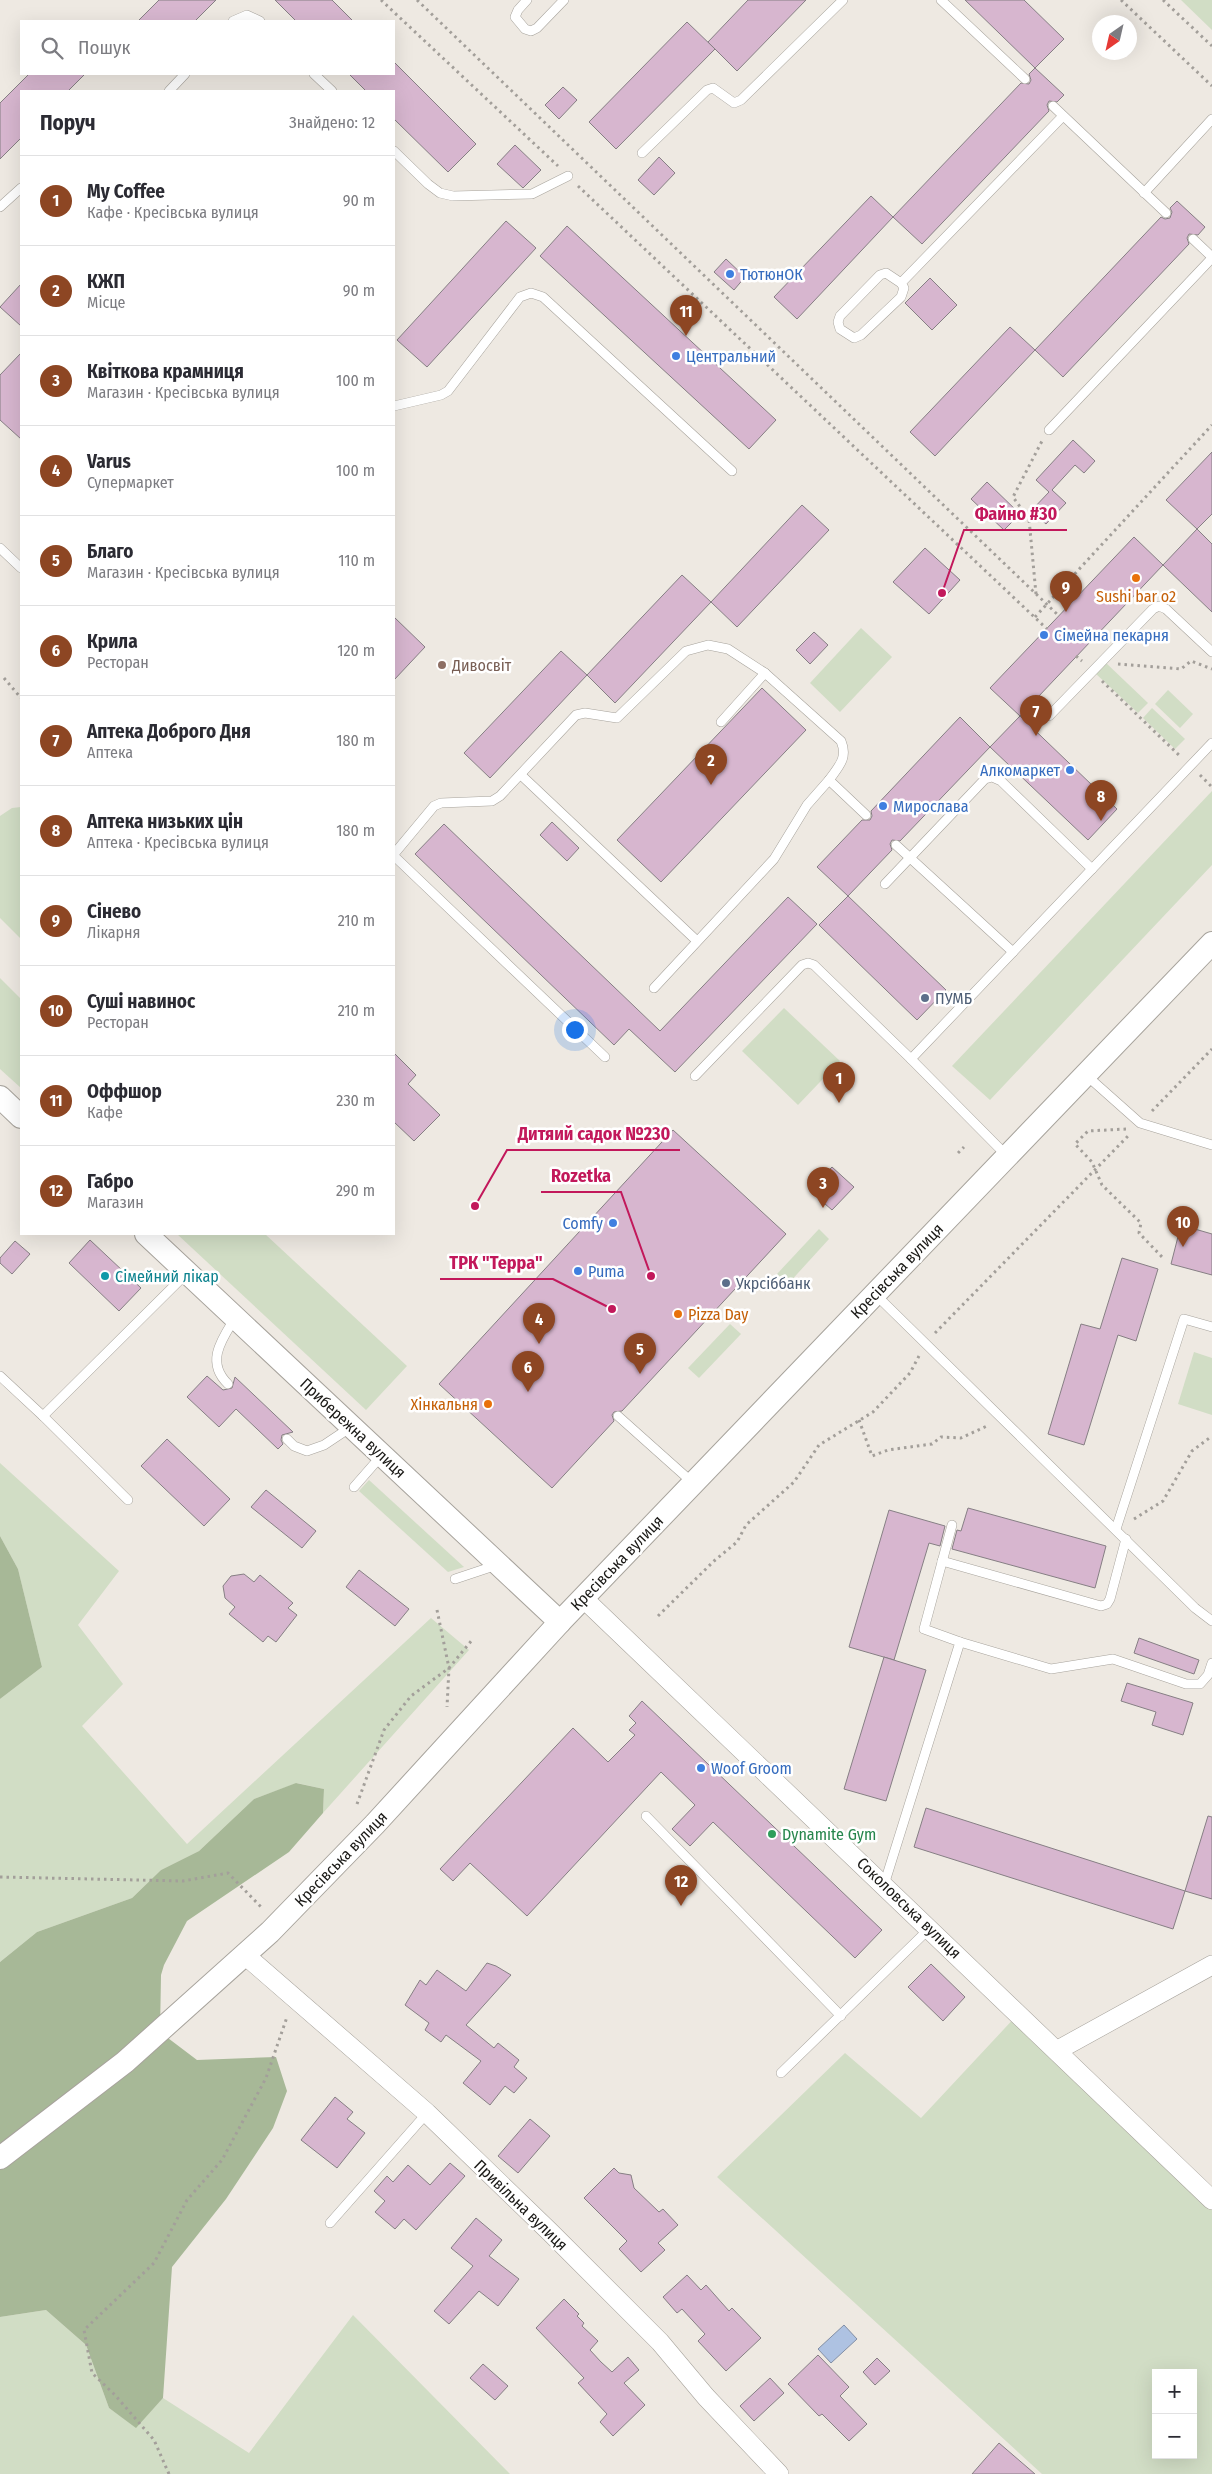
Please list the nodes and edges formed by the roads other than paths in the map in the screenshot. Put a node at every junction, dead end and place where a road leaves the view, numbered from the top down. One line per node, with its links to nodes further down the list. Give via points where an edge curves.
1 (527, 0): 2 (lane, via 515,16 525,29 531,31 538,28)
2 (564, 0)
3 (843, 0): 16 (lane, via 741,100 734,102 713,88 706,90)
4 (941, 0): 9 (lane)
5 (235, 20): 6 (lane, via 247,15)
6 (258, 20)
7 (184, 75): 10 (lane)
8 (315, 75): 11 (lane)
9 (1025, 79)
10 (170, 90)
11 (331, 90)
12 (1053, 106): 13 (lane)
13 (1063, 116): 19 (lane); 24 (lane)
14 (1212, 120): 19 (lane)
15 (395, 152): 17 (lane, via 428,184 440,193 453,196 532,194)
16 (642, 153)
17 (568, 176)
18 (20, 189): 20 (lane)
19 (1144, 193): 21 (lane)
20 (0, 207)
21 (1166, 213)
22 (1193, 239): 23 (lane)
23 (1212, 258): 26 (lane)
24 (901, 283): 24 (lane, via 886,273 880,275 840,316 840,329 854,338 861,335 901,297 904,288)
25 (395, 406): 27 (lane, via 448,391 520,297 531,293 543,297)
26 (1049, 430)
27 (732, 471)
28 (0, 548): 29 (lane)
29 (20, 567)
30 (1212, 652): 32 (lane, via 1159,606)
31 (765, 674): 33 (lane); 35 (lane, via 728,649 708,645 686,651 617,718 585,713 576,715); 36 (lane, via 841,741 844,759)
32 (1049, 716)
33 (721, 722)
34 (1212, 743): 42 (lane)
35 (521, 775): 39 (lane, via 492,801 434,806); 44 (lane)
36 (829, 780): 37 (lane); 44 (lane, via 807,805 774,859)
37 (866, 815)
38 (896, 845): 41 (lane)
39 (395, 854)
40 (395, 856): 48 (lane)
41 (910, 858): 42 (lane, via 985,779 992,777 1001,781); 43 (lane); 46 (lane)
42 (1092, 869): 46 (lane)
43 (885, 884)
44 (697, 941): 47 (lane)
45 (1212, 943): 50 (street, Кресівська вулиця)
46 (1013, 952): 49 (lane)
47 (654, 988)
48 (605, 1057)
49 (911, 1059): 51 (lane, via 814,965 808,963 802,965); 55 (lane)
50 (1085, 1075): 54 (lane, via 1140,1123); 55 (street, Кресівська вулиця)
51 (695, 1076)
52 (0, 1097): 53 (street)
53 (20, 1116)
54 (1212, 1145)
55 (1007, 1156): 58 (street, Кресівська вулиця)
56 (147, 1235): 57 (street, Прибережна вулиця)
57 (187, 1272): 59 (street, Прибережна вулиця); 63 (lane)
58 (875, 1294): 68 (street, Кресівська вулиця); 72 (lane)
59 (235, 1317): 62 (lane, via 217,1346 221,1378); 65 (street, Прибережна вулиця)
60 (1212, 1327): 72 (lane, via 1184,1318)
61 (0, 1376): 63 (lane)
62 (228, 1384)
63 (43, 1416): 70 (lane)
64 (618, 1416): 68 (lane)
65 (352, 1426): 66 (lane, via 324,1445 307,1451); 67 (street, Прибережна вулиця)
66 (287, 1439)
67 (382, 1455): 69 (lane); 75 (street, Прибережна вулиця)
68 (693, 1484): 77 (street, Кресівська вулиця)
69 (354, 1487)
70 (128, 1500)
71 (952, 1525): 74 (lane)
72 (1116, 1529): 73 (lane)
73 (1126, 1539): 74 (lane, via 1110,1599 1101,1606); 78 (lane)
74 (942, 1561): 80 (lane, via 924,1629)
75 (499, 1564): 76 (lane); 79 (street, Прибережна вулиця)
76 (455, 1579)
77 (583, 1598): 79 (street, Кресівська вулиця); 83 (street, Соколовська вулиця)
78 (1212, 1621)
79 (560, 1622): 85 (street, Кресівська вулиця, via 375,1824)
80 (960, 1642): 81 (lane, via 1051,1669 1113,1659 1186,1684 1200,1684); 83 (lane)
81 (1212, 1664)
82 (646, 1816): 87 (lane)
83 (884, 1885): 84 (street, Соколовська вулиця)
84 (930, 1928): 87 (lane); 88 (street, Соколовська вулиця)
85 (245, 1954): 90 (street, Привільна вулиця); 91 (street, Кресівська вулиця, via 125,2062)
86 (1212, 1965): 88 (street)
87 (841, 2016): 89 (lane)
88 (1058, 2050): 92 (street, Соколовська вулиця)
89 (781, 2073)
90 (427, 2113): 93 (lane); 94 (street, Привільна вулиця, via 660,2342 706,2397)
91 (0, 2158)
92 (1211, 2196)
93 (330, 2223)
94 (779, 2474)

